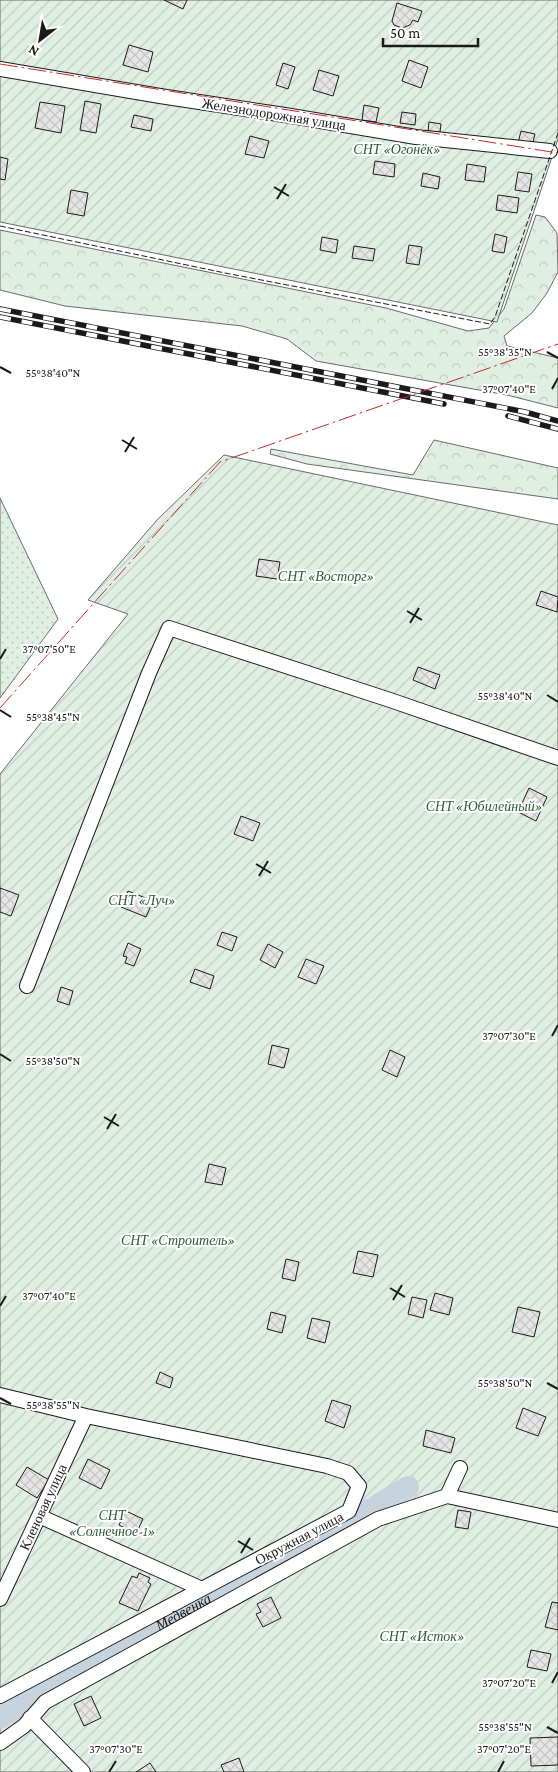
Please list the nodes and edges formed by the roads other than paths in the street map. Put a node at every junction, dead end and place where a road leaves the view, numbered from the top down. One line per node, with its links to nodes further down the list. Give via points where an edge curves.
1 (0, 69): 2 (street, Железнодорожная улица, via 416,137)
2 (550, 151)
3 (558, 758): 4 (street, via 169,628)
4 (27, 986)
5 (0, 1394): 6 (street, Окружная улица)
6 (86, 1416): 9 (street, Кленовая улица); 11 (street, Окружная улица, via 327,1466 348,1473 359,1486 349,1511)
7 (460, 1468): 8 (street)
8 (447, 1496): 10 (street); 14 (street, via 378,1519 45,1702)
9 (39, 1516): 11 (street); 12 (street, Кленовая улица)
10 (558, 1520)
11 (202, 1589): 13 (street, Окружная улица)
12 (0, 1599)
13 (0, 1696)
14 (30, 1718): 15 (street); 16 (street)
15 (0, 1743)
16 (83, 1772)

